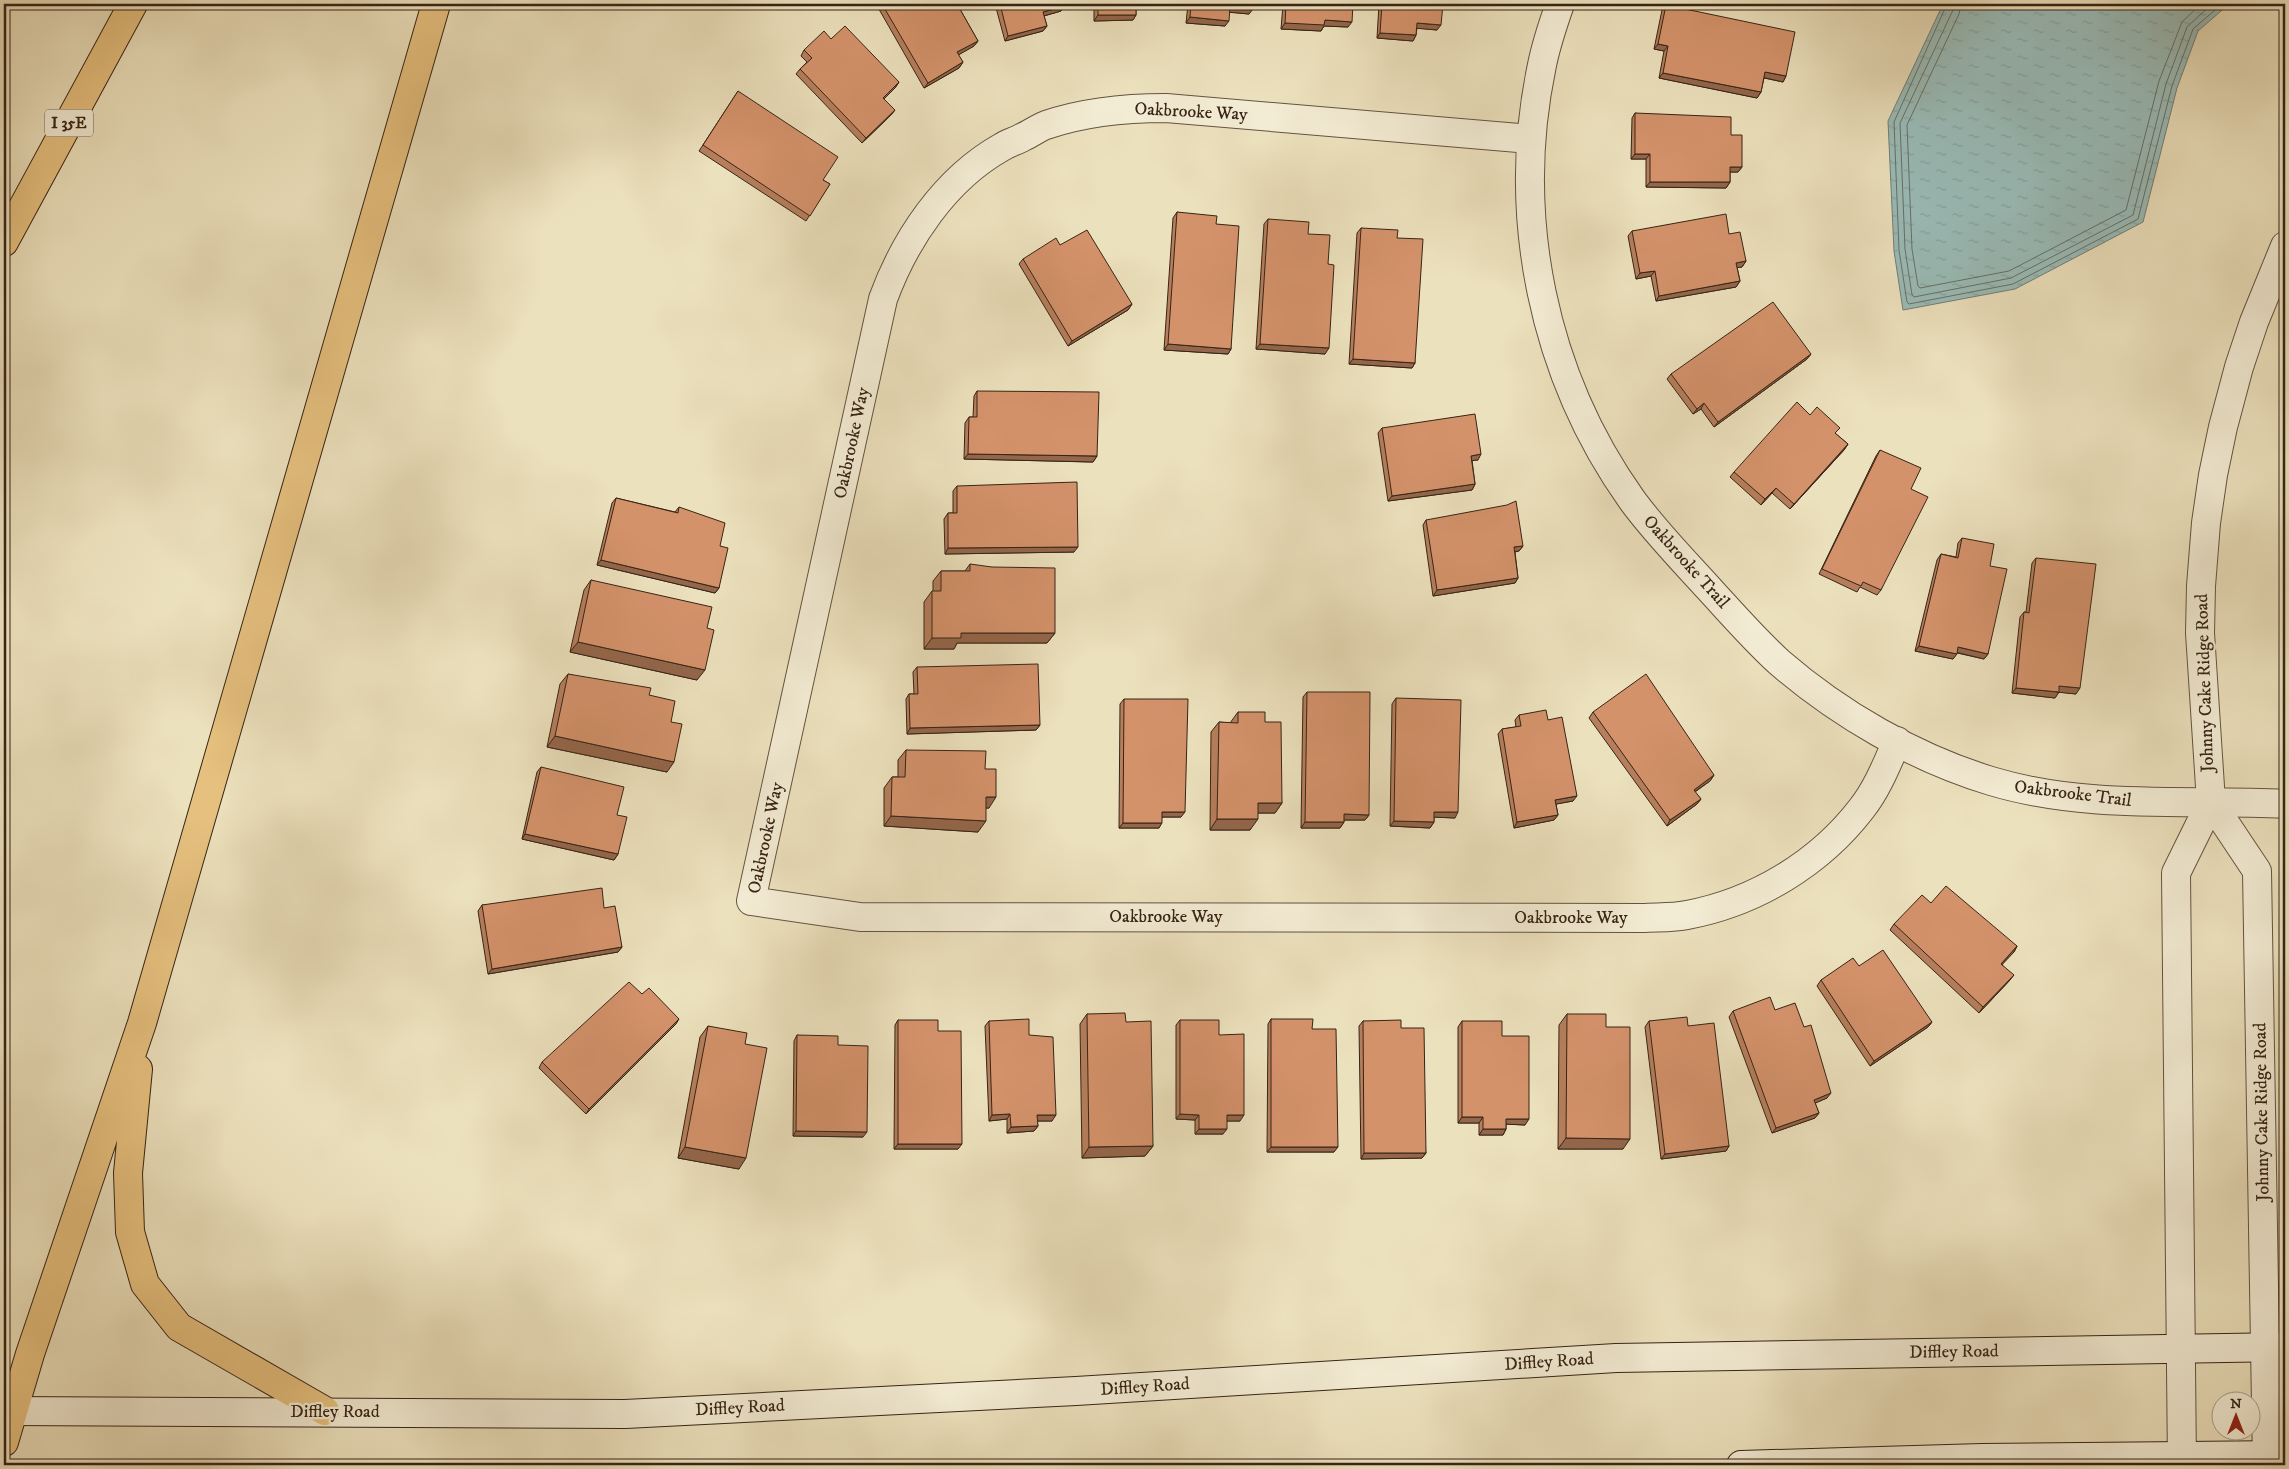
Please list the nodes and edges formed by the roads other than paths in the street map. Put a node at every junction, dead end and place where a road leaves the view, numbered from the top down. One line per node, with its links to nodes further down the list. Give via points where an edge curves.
1 (133, 4): 5 (highway, I 35E)
2 (436, 4): 10 (highway)
3 (1560, 4): 4 (street, Oakbrooke Trail, via 1542,64)
4 (1531, 139): 7 (street, Oakbrooke Trail, via 1534,255 1550,330 1576,402 1611,468 1656,530 1779,661 1855,718); 7 (street, Oakbrooke Way, via 1141,108 1092,114 1045,125 1002,147 963,176 929,212 915,233 883,299 751,901 860,916 1642,918 1686,915 1754,894 1814,858 1863,807)
5 (4, 242)
6 (2285, 246): 8 (street, Johnny Cake Ridge Road, via 2239,368 2223,427 2206,523 2200,633)
7 (1898, 742): 8 (street, Oakbrooke Trail, via 1988,780 2026,790 2148,803)
8 (2211, 802): 9 (street, Oakbrooke Trail); 11 (street, Johnny Cake Ridge Road, via 2257,872); 12 (street, Johnny Cake Ridge Road, via 2176,873)
9 (2285, 804)
10 (142, 1023): 13 (highway); 14 (highway, via 128,1172 130,1232 144,1284 179,1327)
11 (2275, 1347): 12 (street, Diffley Road); 16 (street, Johnny Cake Ridge Road)
12 (2181, 1348): 14 (street, Diffley Road, via 1616,1358 625,1414); 17 (street, Johnny Cake Ridge Road)
13 (9, 1411): 14 (street, Diffley Road); 15 (highway)
14 (325, 1411)
15 (4, 1442)
16 (2273, 1458): 17 (street)
17 (2182, 1460): 18 (street, via 1982,1458)
18 (1741, 1465)

